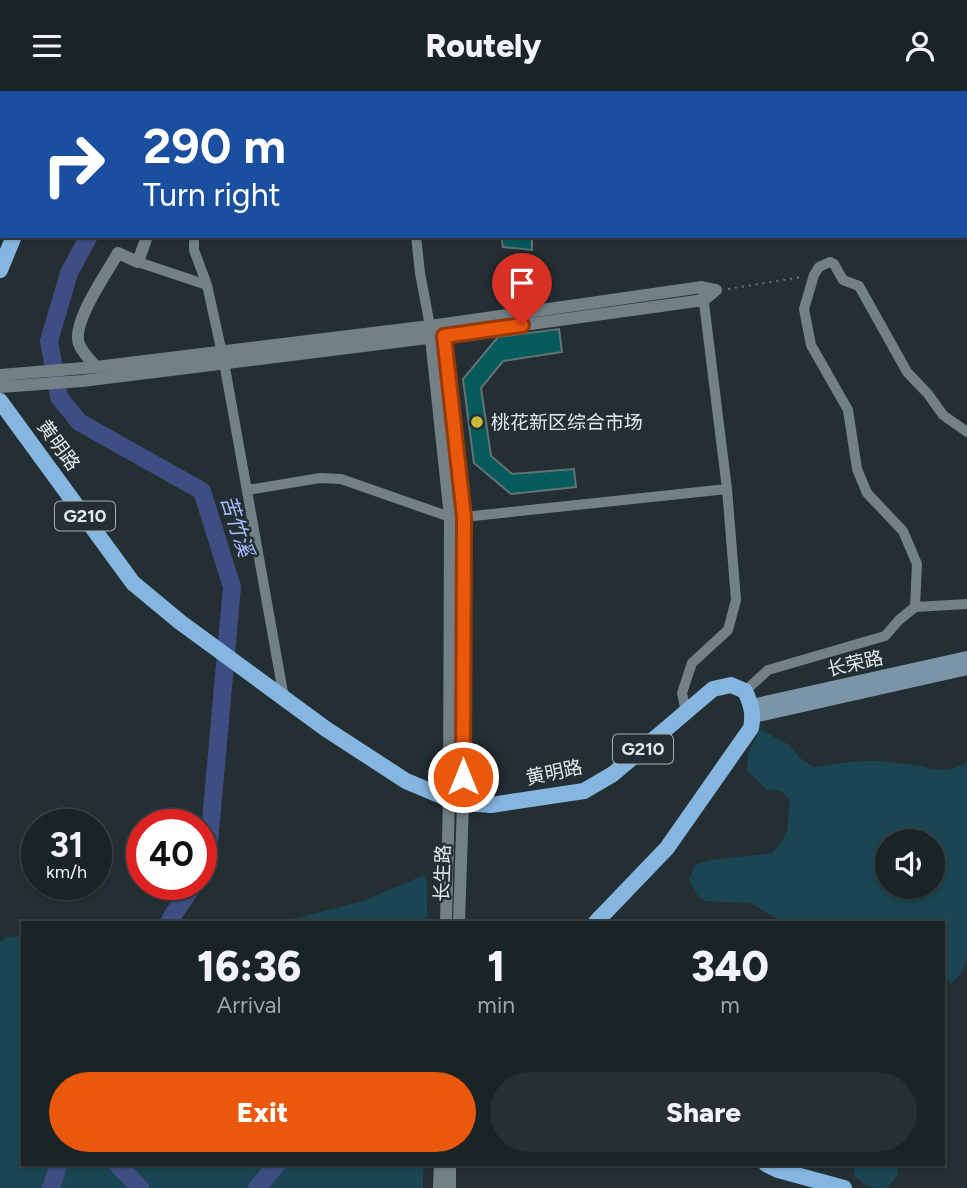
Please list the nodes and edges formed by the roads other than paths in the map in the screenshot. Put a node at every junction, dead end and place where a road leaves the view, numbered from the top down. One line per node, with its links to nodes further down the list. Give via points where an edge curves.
1 (13, 238): 6 (highway)
2 (146, 238): 5 (street)
3 (194, 238): 7 (street)
4 (416, 238): 10 (street)
5 (138, 262): 7 (street); 12 (street, via 118,253 81,318 79,347)
6 (0, 270)
7 (207, 285): 11 (street)
8 (716, 290): 9 (street)
9 (703, 294): 10 (street); 16 (street)
10 (436, 330): 11 (street); 18 (street, 长生路); 19 (street, 长生路)
11 (223, 357): 12 (street); 13 (street, via 82,381); 17 (street)
12 (96, 367): 13 (street)
13 (5, 381)
14 (0, 401): 24 (highway, 黄明路 / G210, via 133,583)
15 (967, 432): 21 (street, via 943,415 907,372 859,286 843,280 830,262 819,267 804,309 811,345 848,410 857,469 867,493 904,531 917,564)
16 (727, 489): 19 (street); 26 (street, via 736,600 728,630 692,663 682,693)
17 (248, 490): 18 (street, via 341,479); 24 (street)
18 (450, 517): 19 (street); 27 (street, 长生路)
19 (464, 517): 27 (street, 长生路)
20 (967, 604): 21 (street)
21 (915, 607): 25 (street, via 885,636 768,670)
22 (967, 658): 25 (main road, 长荣路)
23 (967, 668): 25 (main road, 长荣路)
24 (279, 695): 27 (highway, 黄明路 / G210, via 406,781)
25 (750, 704): 26 (highway, 黄明路 / G210, via 731,685 713,689); 30 (highway, via 751,728 667,848)
26 (686, 712): 27 (highway, 黄明路 / G210, via 613,774 584,791 491,805)
27 (456, 801): 28 (street, 长生路); 29 (street, 长生路)
28 (446, 921)
29 (459, 921)
30 (597, 921)
31 (440, 1166): 34 (street)
32 (450, 1166): 35 (street)
33 (770, 1166): 36 (highway)
34 (439, 1188)
35 (450, 1188)
36 (844, 1188)

